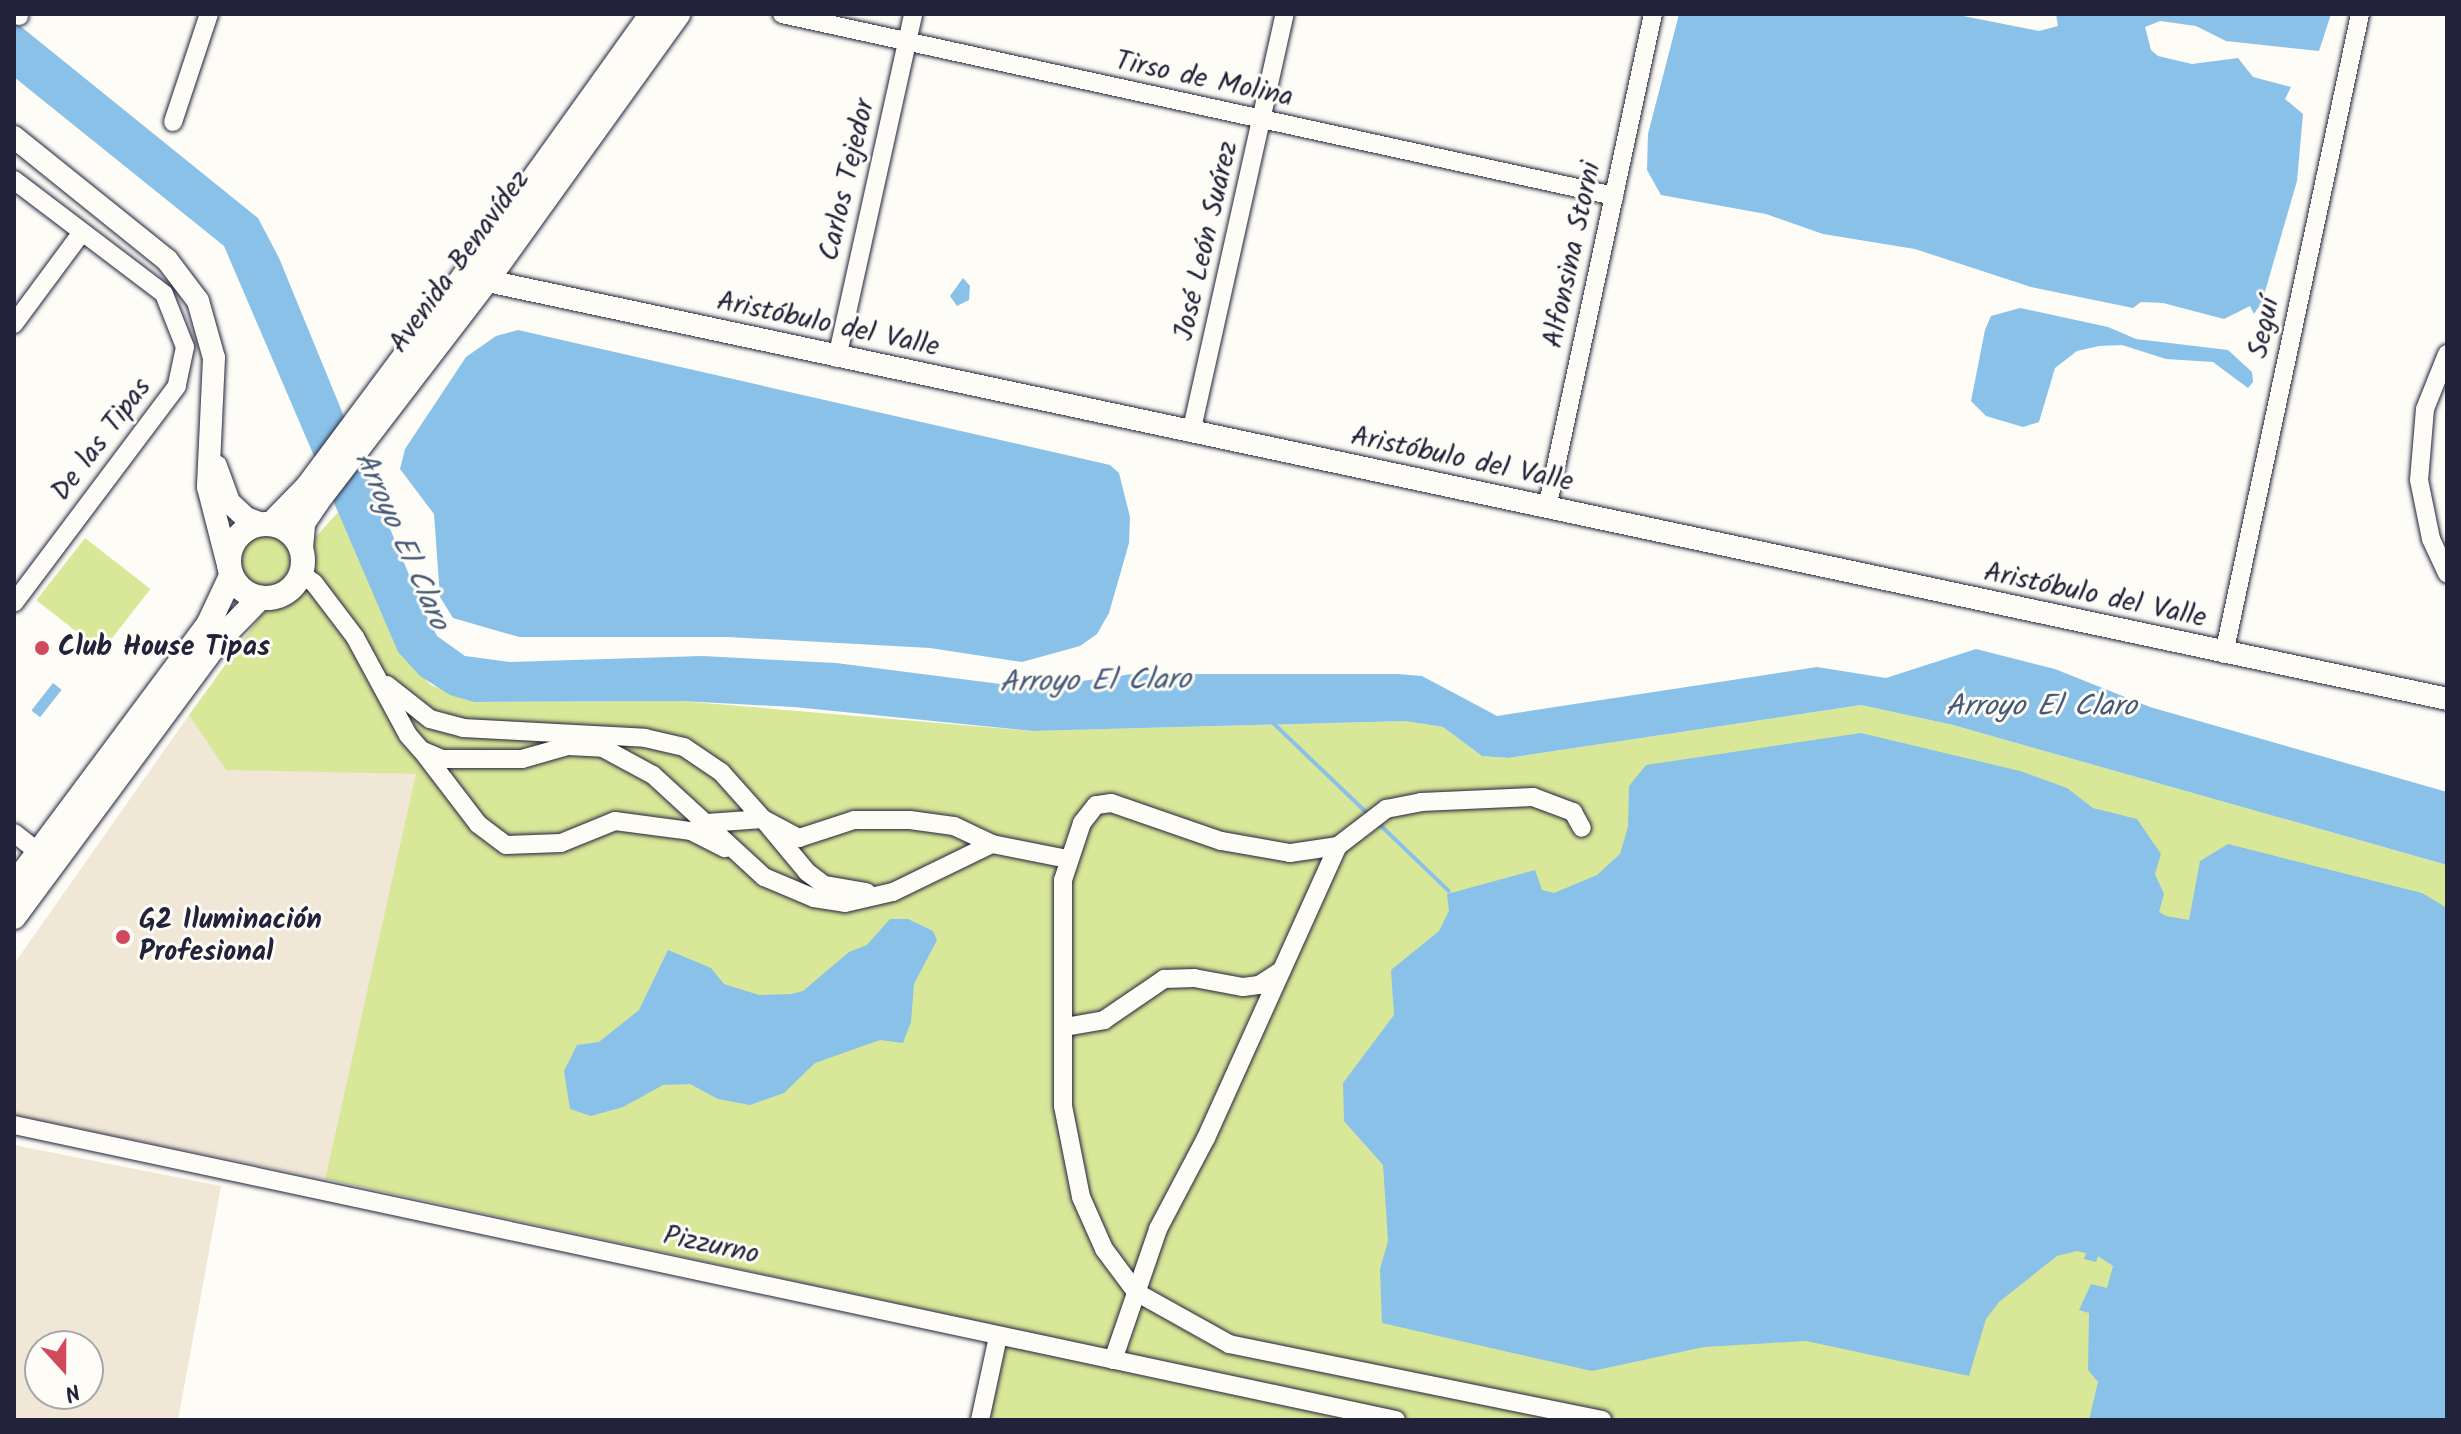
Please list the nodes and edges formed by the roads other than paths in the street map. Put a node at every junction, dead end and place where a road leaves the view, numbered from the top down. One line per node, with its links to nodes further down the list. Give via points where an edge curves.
1 (209, 14): 10 (street)
2 (678, 14): 16 (main road, Avenida Benavídez)
3 (782, 14): 9 (street, Tirso de Molina)
4 (913, 14): 9 (street, Carlos Tejedor)
5 (1285, 14): 11 (street, José León Suárez)
6 (1653, 14): 14 (street, Alfonsina Storni)
7 (2360, 14): 31 (street, Seguí)
8 (645, 16): 16 (main road, Avenida Benavídez)
9 (907, 43): 11 (street, Tirso de Molina); 19 (street, Carlos Tejedor)
10 (173, 122)
11 (1264, 122): 14 (street, Tirso de Molina); 20 (street, José León Suárez)
12 (14, 137): 21 (street, via 167,260 192,290 212,342)
13 (14, 180): 15 (street, De las Tipas)
14 (1614, 196): 23 (street, Alfonsina Storni)
15 (82, 232): 17 (street); 30 (street, De las Tipas, via 164,294 182,333 182,374)
16 (475, 279): 19 (street, Aristóbulo del Valle); 22 (main road, Avenida Benavídez)
17 (14, 324)
18 (2447, 354): 28 (street, via 2425,409 2419,469 2423,512)
19 (837, 358): 20 (street, Aristóbulo del Valle)
20 (1191, 433): 23 (street, Aristóbulo del Valle)
21 (212, 453): 24 (street, via 229,502 246,518); 26 (street, via 208,487)
22 (312, 494): 24 (main road, Avenida Benavídez); 25 (main road, Avenida Benavídez)
23 (1547, 508): 31 (street, Aristóbulo del Valle)
24 (267, 524): 25 (main road, via 294,536); 26 (main road, via 241,533)
25 (301, 548): 27 (main road)
26 (230, 570): 29 (main road, via 238,586); 41 (main road, via 208,625)
27 (301, 573): 29 (main road, via 285,593); 32 (street, via 347,626)
28 (2447, 573)
29 (260, 598): 46 (main road, via 218,641)
30 (14, 603)
31 (2224, 654): 33 (street, Aristóbulo del Valle)
32 (369, 665): 34 (street); 35 (street, via 405,703 430,719 463,728 645,738 684,747 721,772)
33 (2447, 699)
34 (421, 750): 36 (street, via 472,762 522,759 568,746 603,748 653,775); 42 (street, via 478,824 506,845 561,843 615,821 691,831)
35 (763, 819): 36 (street); 39 (street, via 799,838 854,820 910,820 954,826); 45 (street, via 824,885)
36 (707, 823): 42 (street)
37 (1582, 828): 40 (street, via 1573,812 1533,797 1421,802 1381,813)
38 (14, 833): 41 (street)
39 (992, 844): 43 (street); 45 (street)
40 (1338, 846): 43 (street, via 1290,853 1221,841 1111,803 1096,805 1089,814); 47 (street)
41 (38, 852): 44 (main road)
42 (735, 853): 45 (street, via 764,877 814,898 845,903)
43 (1068, 859): 48 (street, via 1063,880)
44 (14, 885)
45 (893, 892)
46 (14, 917)
47 (1282, 970): 48 (street, via 1259,985 1243,987 1194,978 1164,979 1104,1020); 50 (street, via 1158,1229)
48 (1065, 1027): 50 (street, via 1063,1106 1081,1197 1104,1249)
49 (14, 1125): 51 (street, Pizzurno)
50 (1136, 1292): 52 (street); 55 (street, via 1229,1344)
51 (998, 1337): 52 (street, Pizzurno); 53 (street)
52 (1113, 1360): 54 (street, Pizzurno)
53 (980, 1420)
54 (1396, 1420)
55 (1602, 1420)

